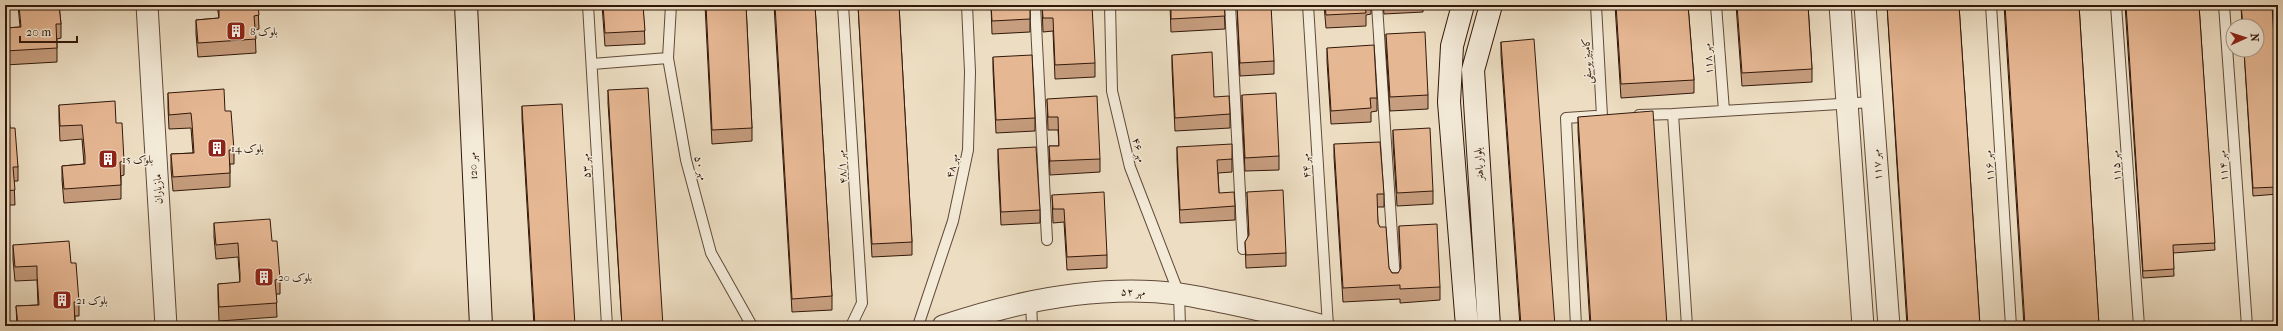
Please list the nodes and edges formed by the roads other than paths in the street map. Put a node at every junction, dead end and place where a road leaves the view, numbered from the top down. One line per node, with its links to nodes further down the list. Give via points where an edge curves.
1 (147, 5): 33 (street, مازیاران)
2 (466, 5): 34 (main road, مهر 120)
3 (588, 5): 22 (lane, مهر ۵۳)
4 (671, 5): 21 (lane, مهر ۵۰)
5 (844, 5): 37 (lane, مهر ۴۸/۱, via 862,303)
6 (967, 5): 38 (lane, مهر ۴۸, via 970,72 968,150 953,221)
7 (1035, 5): 28 (lane)
8 (1110, 5): 31 (lane, مهر ۴۶, via 1112,91 1130,167)
9 (1230, 5): 29 (lane)
10 (1308, 5): 43 (lane, مهر ۴۴)
11 (1377, 5): 30 (lane)
12 (1462, 5): 44 (main road, via 1452,46 1449,102)
13 (1491, 5): 45 (main road, بلوار باهنر, via 1473,70)
14 (1596, 5): 46 (lane, کامبیز یوسفی, via 1606,116 1566,118)
15 (1716, 5): 25 (lane, مهر ۱۱۸)
16 (1840, 5): 24 (street)
17 (1865, 5): 23 (street, مهر ۱۱۷)
18 (1991, 5): 50 (lane, مهر ۱۱۶)
19 (2116, 5): 51 (lane, مهر ۱۱۵)
20 (2224, 5): 52 (lane, مهر ۱۱۴)
21 (668, 58): 22 (lane); 36 (lane, مهر ۵۰, via 686,160 711,253)
22 (592, 64): 35 (lane, مهر ۵۳)
23 (1872, 102): 24 (lane); 49 (street, مهر ۱۱۷)
24 (1848, 104): 25 (lane); 48 (street)
25 (1724, 111): 26 (lane)
26 (1673, 114): 27 (lane); 47 (lane)
27 (1626, 115)
28 (1047, 240)
29 (1243, 249)
30 (1395, 281)
31 (1179, 294): 32 (street, مهر ۵۲, via 1117,292); 41 (lane, مهر ۴۶); 42 (street, مهر ۵۲, via 1290,316)
32 (1030, 301): 39 (street, مهر ۵۲); 40 (lane)
33 (166, 326)
34 (481, 326)
35 (607, 326)
36 (752, 326)
37 (851, 326)
38 (918, 326)
39 (943, 326)
40 (1032, 326)
41 (1180, 326)
42 (1324, 326)
43 (1328, 326)
44 (1467, 326)
45 (1489, 326)
46 (1576, 326)
47 (1687, 326)
48 (1863, 326)
49 (1889, 326)
50 (2011, 326)
51 (2139, 326)
52 (2247, 326)

